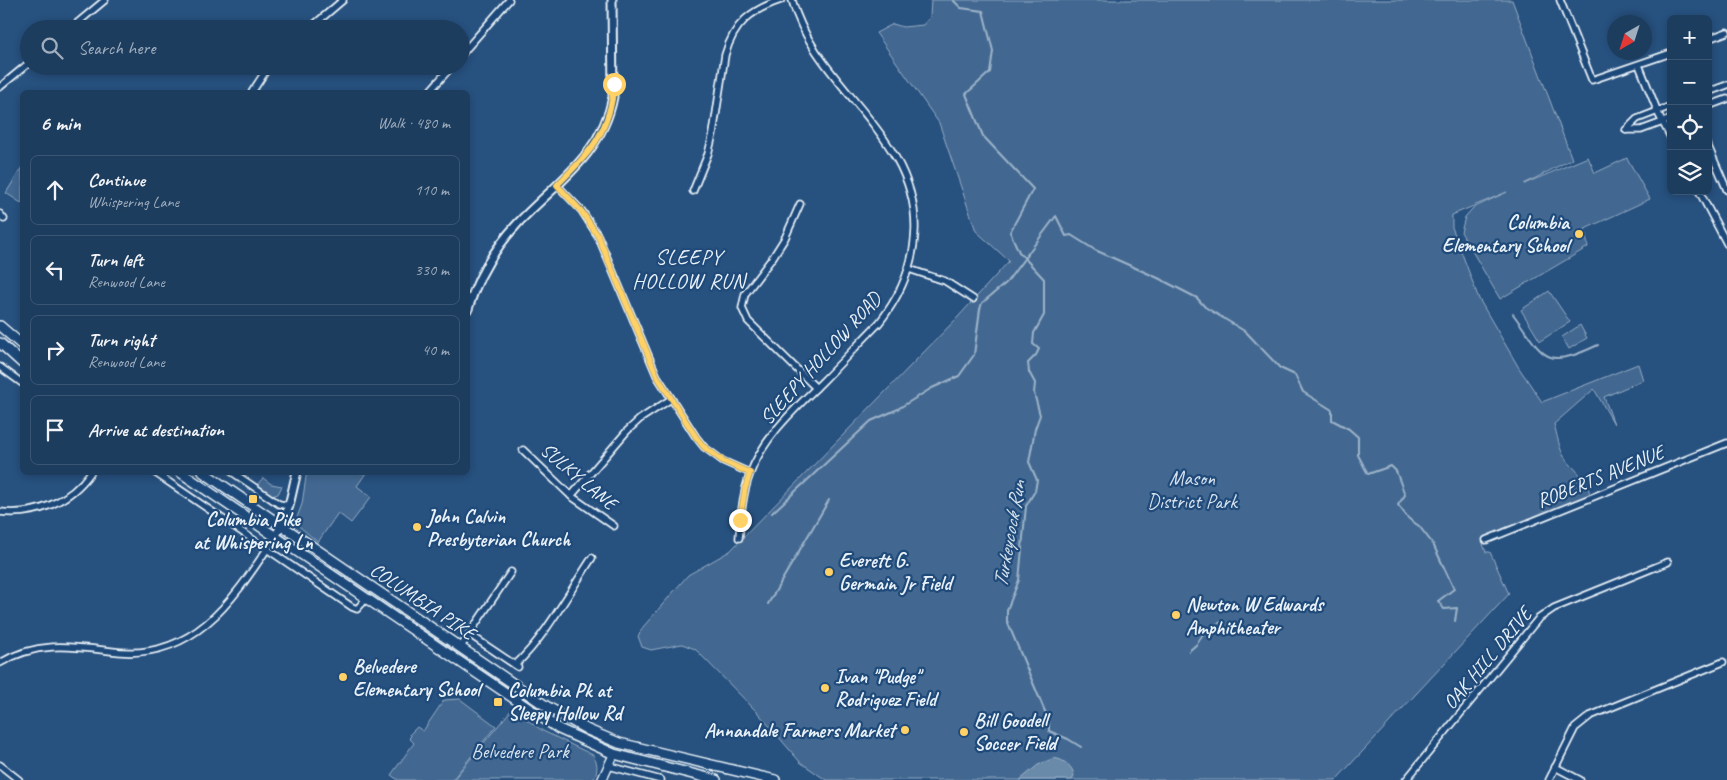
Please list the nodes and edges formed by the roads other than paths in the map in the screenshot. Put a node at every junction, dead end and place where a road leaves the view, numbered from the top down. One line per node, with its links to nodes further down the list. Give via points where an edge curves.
1 (104, 0): 8 (street)
2 (343, 0): 9 (street)
3 (509, 0): 12 (street)
4 (612, 0): 31 (street, via 614,84 610,108 594,145)
5 (781, 0): 33 (street, via 747,17 730,39 713,134)
6 (792, 0): 37 (street, SLEEPY HOLLOW ROAD, via 810,44 883,137 900,164 911,193 915,222)
7 (1560, 0): 14 (street, via 1592,80)
8 (81, 20)
9 (320, 20)
10 (1727, 32): 11 (street)
11 (1712, 38)
12 (470, 45)
13 (1667, 54): 14 (street)
14 (1639, 65): 26 (street)
15 (20, 70): 19 (street)
16 (263, 75): 20 (street)
17 (444, 75): 21 (street)
18 (1727, 85): 22 (street)
19 (0, 87)
20 (253, 90)
21 (431, 90)
22 (1712, 91)
23 (1727, 98): 24 (street)
24 (1710, 105)
25 (1667, 107): 26 (street)
26 (1657, 111): 28 (street); 28 (street, via 1637,119 1626,130 1641,130)
27 (1667, 121): 28 (street)
28 (1663, 122): 29 (street)
29 (1667, 130)
30 (1710, 150): 32 (street)
31 (557, 185): 39 (street, via 503,241 479,281); 47 (street, via 582,212 598,236 649,359)
32 (1727, 190)
33 (693, 191)
34 (1701, 195): 36 (street)
35 (800, 204): 46 (street, via 785,238 745,294 742,308 748,320)
36 (1727, 244)
37 (909, 269): 38 (street, via 945,281); 46 (street, SLEEPY HOLLOW ROAD, via 900,293 879,323)
38 (973, 299)
39 (470, 304)
40 (0, 326): 42 (main road)
41 (0, 343): 43 (main road)
42 (20, 343)
43 (20, 361)
44 (0, 367): 45 (street)
45 (20, 382)
46 (816, 388): 50 (street, SLEEPY HOLLOW ROAD, via 768,439)
47 (671, 399): 50 (street, via 704,447 723,461); 57 (street, via 626,431)
48 (1727, 443): 64 (street, ROBERTS AVENUE)
49 (523, 450): 57 (street, SULKY LANE)
50 (750, 473): 63 (street, SLEEPY HOLLOW ROAD, via 742,505)
51 (89, 475): 59 (street, via 77,489 57,503 21,513)
52 (158, 475): 65 (street)
53 (184, 475): 62 (main road, COLUMBIA PIKE)
54 (207, 475): 60 (main road, COLUMBIA PIKE)
55 (236, 475): 58 (street, via 279,504)
56 (296, 475): 58 (street)
57 (571, 496): 61 (street, SULKY LANE)
58 (290, 506): 60 (street)
59 (0, 512)
60 (282, 526): 62 (street); 71 (main road, COLUMBIA PIKE)
61 (614, 526)
62 (275, 537): 65 (street); 69 (main road, COLUMBIA PIKE)
63 (739, 538)
64 (1486, 540)
65 (267, 549): 69 (street, via 352,607 357,609); 73 (street, via 225,608 200,629 174,644 129,653 78,646 49,647)
66 (592, 558): 70 (street, via 538,640 516,666)
67 (1668, 562): 84 (street, OAK HILL DRIVE, via 1554,608 1538,618)
68 (511, 572): 70 (street)
69 (366, 600): 75 (main road, COLUMBIA PIKE, via 546,721)
70 (469, 634): 71 (street)
71 (461, 648): 74 (main road, COLUMBIA PIKE, via 566,718)
72 (1723, 662): 78 (street, via 1590,716 1575,728)
73 (0, 663)
74 (619, 743): 75 (main road); 83 (main road, COLUMBIA PIKE)
75 (614, 754): 77 (main road); 82 (main road, COLUMBIA PIKE)
76 (0, 765): 79 (street)
77 (609, 766): 80 (main road); 81 (street)
78 (1555, 767): 85 (street); 86 (street)
79 (19, 780)
80 (602, 780)
81 (661, 780)
82 (716, 780)
83 (776, 780)
84 (1406, 780)
85 (1549, 780)
86 (1580, 780)

